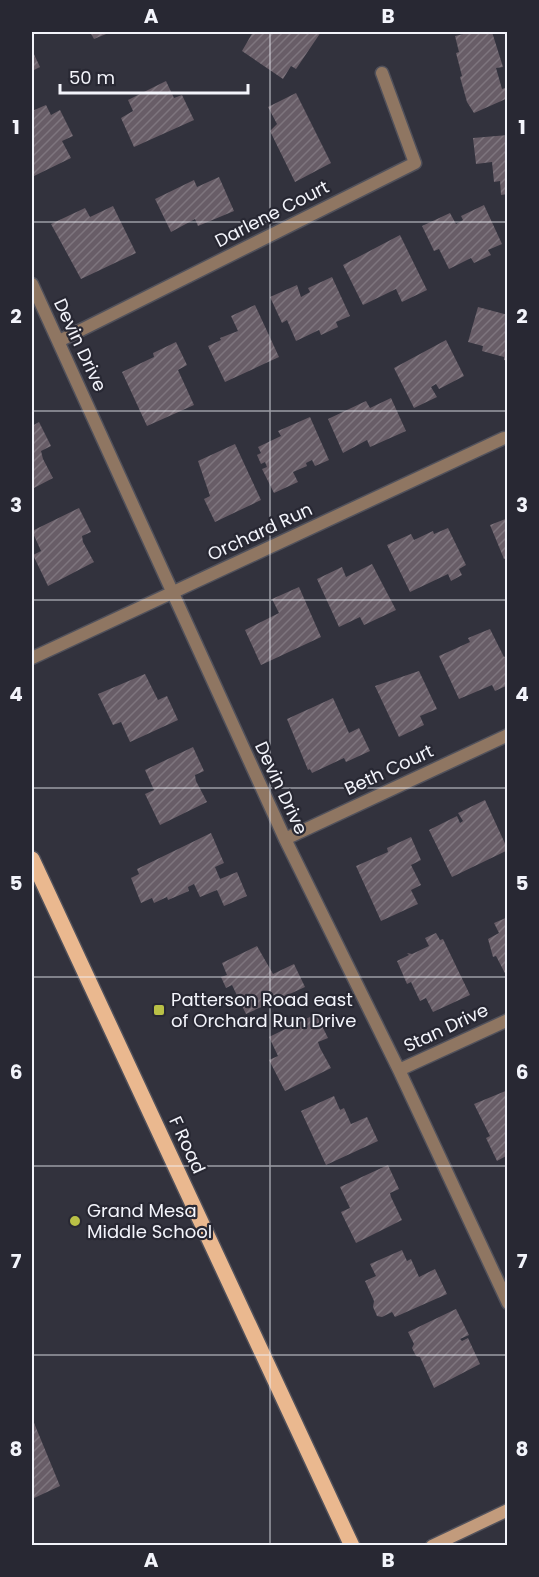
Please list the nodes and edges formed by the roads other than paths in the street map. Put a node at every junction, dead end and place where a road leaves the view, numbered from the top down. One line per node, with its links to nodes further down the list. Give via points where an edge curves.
1 (382, 73): 3 (street, Darlene Court, via 415,163)
2 (32, 284): 3 (street, Devin Drive)
3 (59, 341): 5 (street, Devin Drive)
4 (504, 438): 5 (street, Orchard Run)
5 (172, 593): 6 (street, Orchard Run); 8 (street, Devin Drive)
6 (32, 658)
7 (507, 735): 8 (street, Beth Court)
8 (285, 839): 11 (street, Devin Drive)
9 (32, 859): 14 (main road, F Road)
10 (507, 1020): 11 (street, Stan Drive)
11 (399, 1070): 12 (street, Devin Drive)
12 (507, 1303)
13 (507, 1510): 15 (street)
14 (352, 1545)
15 (432, 1545)

